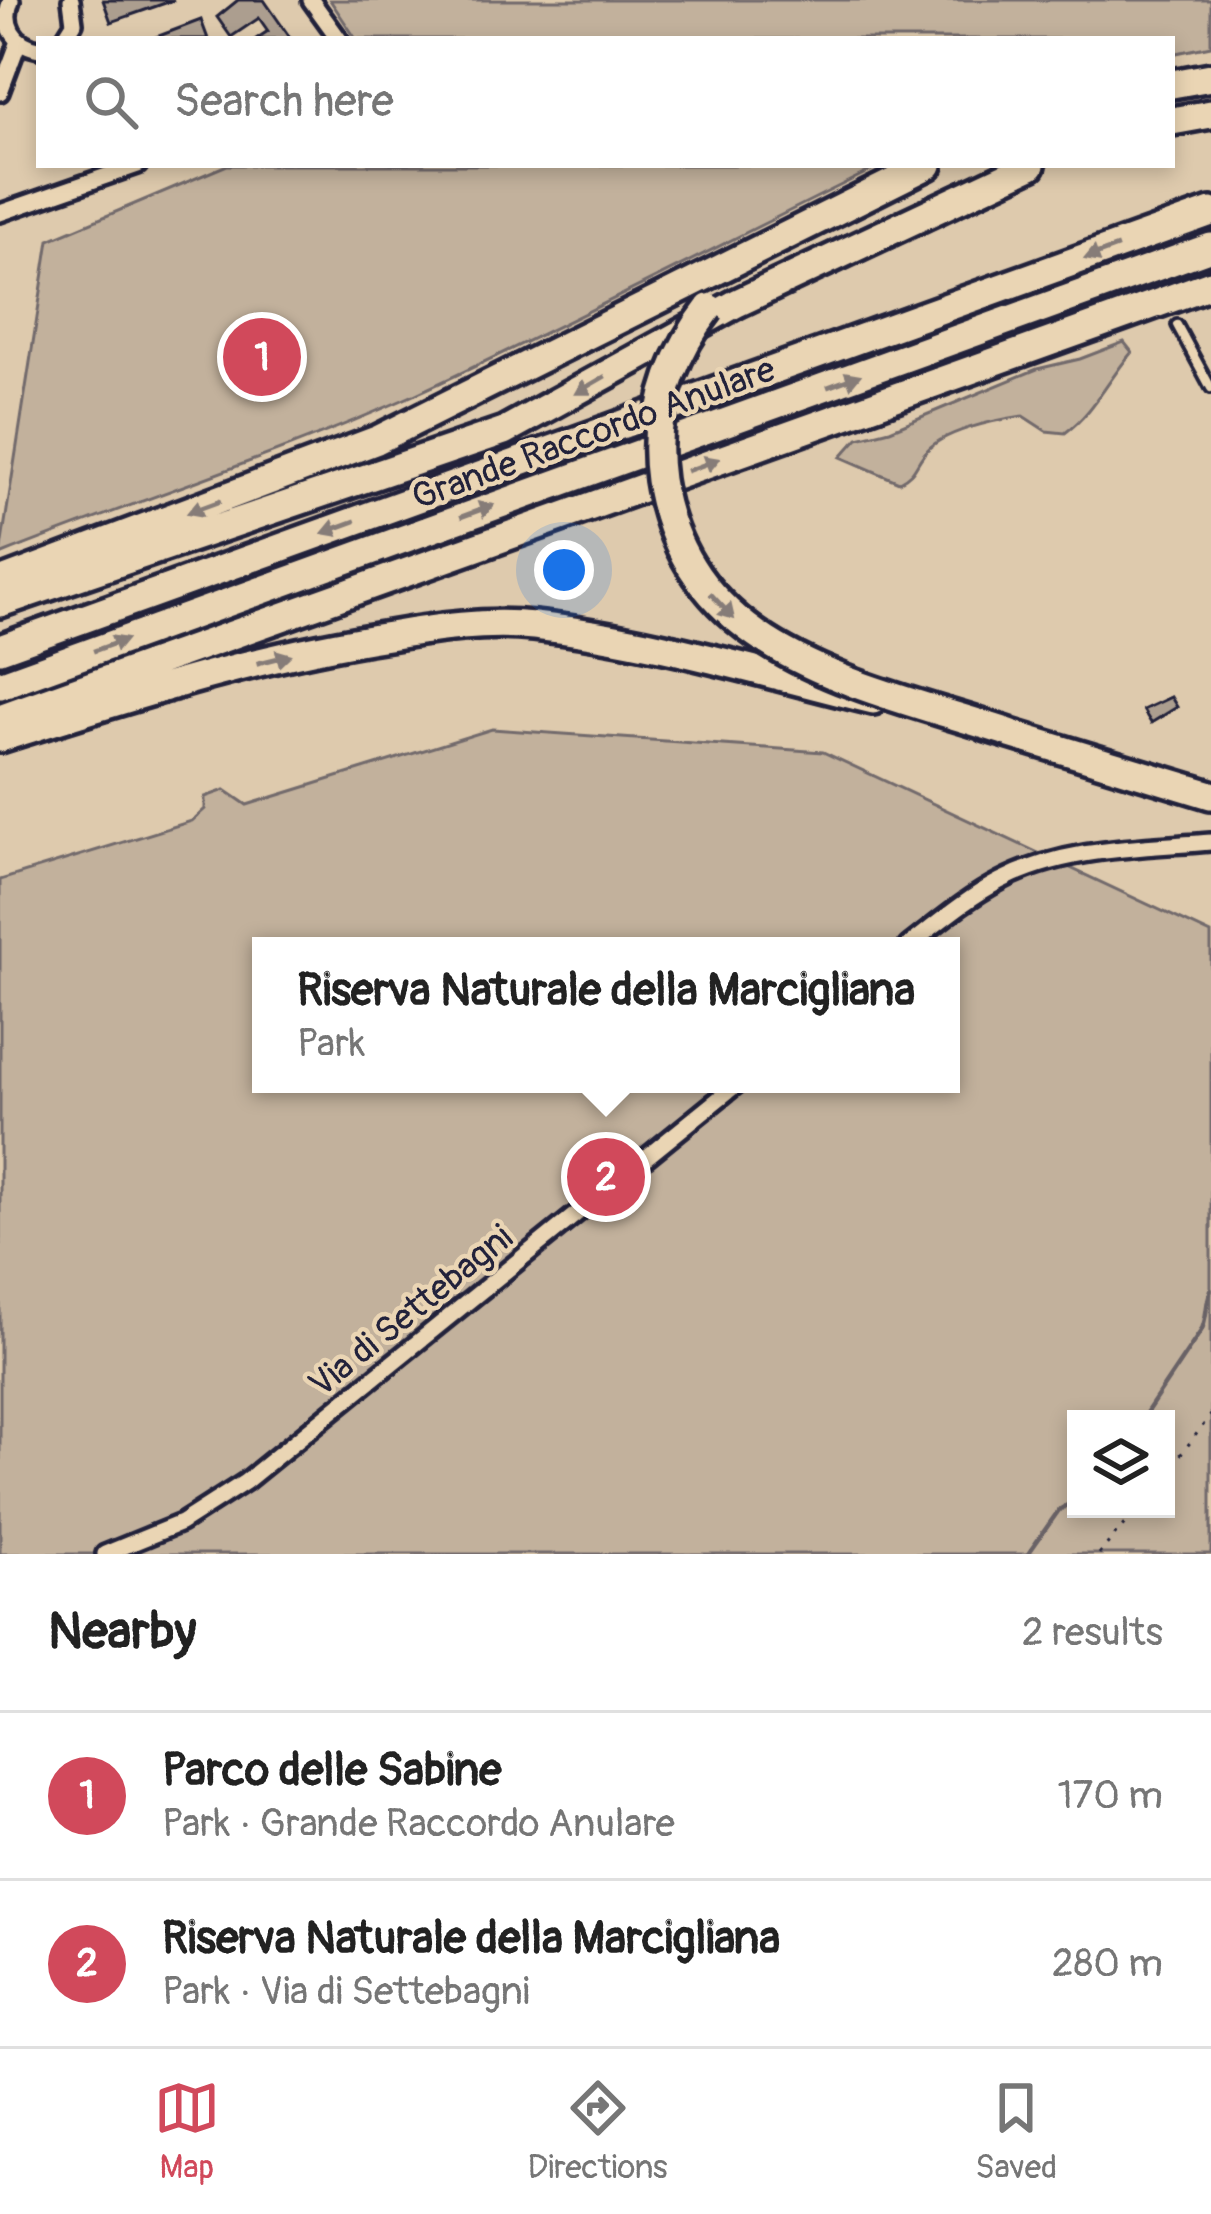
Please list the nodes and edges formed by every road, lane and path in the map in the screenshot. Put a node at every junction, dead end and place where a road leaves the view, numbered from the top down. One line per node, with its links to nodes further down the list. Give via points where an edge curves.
1 (71, 0): 4 (street, via 74,22)
2 (311, 0): 5 (street)
3 (6, 6): 6 (street)
4 (66, 36)
5 (336, 36)
6 (19, 41): 7 (street); 10 (street)
7 (36, 48)
8 (1211, 77): 9 (highway)
9 (1175, 83)
10 (0, 92)
11 (1211, 114): 12 (highway)
12 (1175, 121)
13 (129, 168): 18 (street)
14 (922, 168): 16 (highway, Grande Raccordo Anulare)
15 (1023, 168): 24 (highway, one-way to 24, via 736,303 504,431)
16 (839, 209): 23 (highway, Grande Raccordo Anulare, one-way to 23, via 330,460); 28 (highway, one-way to 28, bridge, via 730,286 686,340 665,390 658,437 670,519 703,585 765,643 820,670)
17 (1211, 212): 25 (highway, Grande Raccordo Anulare, one-way to 25)
18 (0, 213)
19 (1211, 248): 26 (highway, Grande Raccordo Anulare, one-way to 19)
20 (1211, 284): 27 (highway, Grande Raccordo Anulare, one-way to 20)
21 (1177, 325): 22 (lane)
22 (1211, 388)
23 (0, 582)
24 (0, 603)
25 (0, 650)
26 (0, 685)
27 (0, 718)
28 (1010, 733): 29 (highway, one-way to 28, bridge, via 284,656 472,626 532,626 659,648); 30 (highway)
29 (0, 738)
30 (1211, 795)
31 (1211, 842): 32 (street, via 1102,850 1035,866 990,886)
32 (920, 937)
33 (726, 1093): 37 (street, Via di Settebagni, via 244,1482 181,1523)
34 (1211, 1414): 35 (path)
35 (1175, 1462)
36 (1129, 1518): 38 (path)
37 (105, 1554)
38 (1099, 1554)

